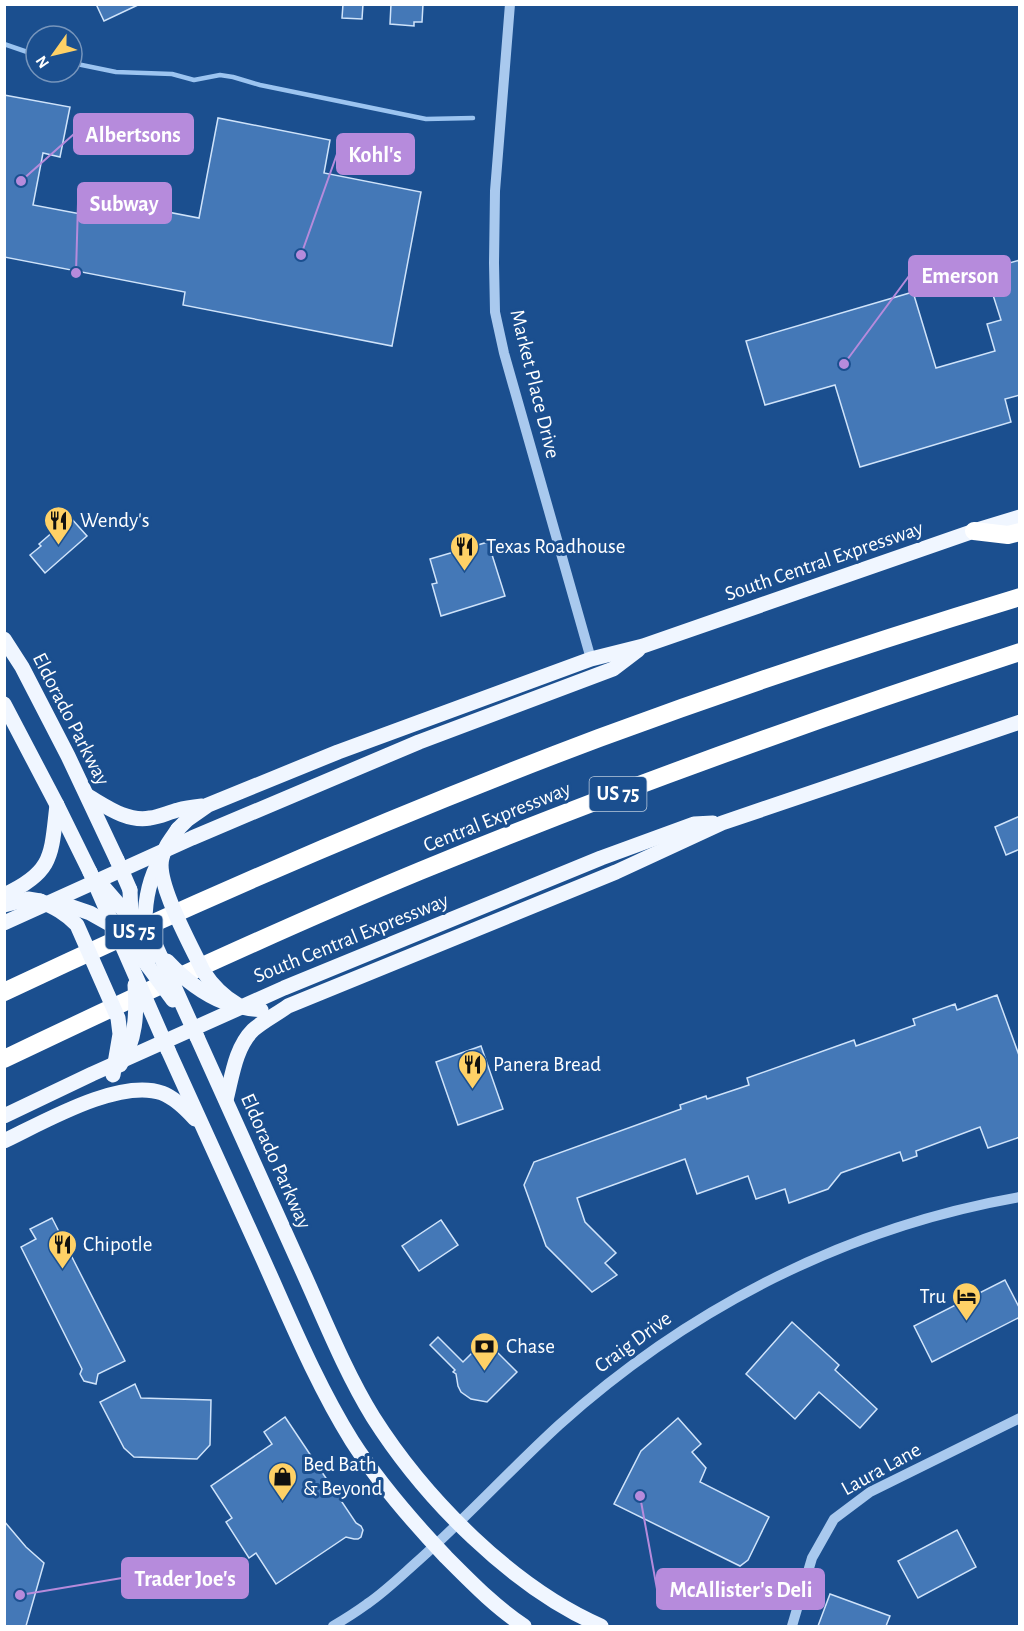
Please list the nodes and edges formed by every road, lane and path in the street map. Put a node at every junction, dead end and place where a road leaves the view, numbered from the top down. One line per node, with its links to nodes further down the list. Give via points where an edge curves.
1 (510, 4): 10 (street, Market Place Drive, via 495,191 495,312)
2 (1020, 517): 3 (main road, South Central Expressway)
3 (974, 531): 4 (highway, via 1008,535); 7 (main road, South Central Expressway)
4 (1020, 532)
5 (1020, 597): 29 (highway, Central Expressway / US 75, via 746,686 553,756 252,879)
6 (4, 639): 11 (main road, Eldorado Parkway)
7 (643, 646): 10 (main road, South Central Expressway); 23 (main road, South Central Expressway, via 613,669 409,746)
8 (1020, 652): 33 (highway, Central Expressway / US 75, via 700,763 420,871 224,956)
9 (4, 654): 11 (main road)
10 (591, 659): 16 (main road, South Central Expressway, via 338,752)
11 (22, 667): 14 (main road, Eldorado Parkway)
12 (4, 704): 15 (main road)
13 (1020, 722): 17 (main road, South Central Expressway)
14 (88, 796): 16 (main road, via 114,812 142,819); 24 (main road, Eldorado Parkway, bridge, via 130,890)
15 (57, 805): 19 (main road); 20 (main road, via 52,844 43,869 27,884)
16 (208, 805): 18 (main road, bridge, via 178,829)
17 (722, 823): 31 (main road, South Central Expressway, via 616,872); 37 (main road, South Central Expressway, via 694,824 601,858 258,999)
18 (161, 858): 24 (main road, via 148,891); 30 (main road, bridge, via 168,897 203,971 217,990)
19 (90, 872): 24 (main road, bridge); 25 (main road, bridge)
20 (4, 895)
21 (34, 900): 22 (main road); 25 (main road, bridge, via 51,900 79,909); 34 (main road, bridge, via 60,910 77,925 118,1018 120,1034)
22 (4, 905)
23 (4, 923)
24 (141, 925): 26 (main road); 27 (main road, Eldorado Parkway, bridge); 28 (main road)
25 (113, 926): 26 (main road, bridge); 28 (main road, bridge)
26 (132, 947): 28 (main road)
27 (157, 949): 30 (main road, bridge, via 197,989); 32 (main road, Eldorado Parkway, bridge)
28 (141, 969): 32 (main road, bridge, via 167,991); 34 (main road, bridge, via 135,1028 122,1064); 38 (main road, bridge, via 149,1007)
29 (4, 992)
30 (239, 1006): 31 (main road, bridge, via 261,1010)
31 (288, 1006): 36 (main road, via 246,1039)
32 (197, 1037): 36 (main road, Eldorado Parkway)
33 (4, 1059)
34 (113, 1075): 35 (main road)
35 (96, 1098): 38 (main road, via 141,1090 164,1094 183,1107); 39 (main road)
36 (226, 1100): 42 (main road, Eldorado Parkway, via 330,1333 373,1416 413,1472)
37 (4, 1116)
38 (206, 1134): 43 (main road, via 351,1439)
39 (4, 1141)
40 (1020, 1197): 42 (street, Craig Drive, via 948,1212 887,1231 779,1274 728,1302 633,1364 590,1399)
41 (1020, 1418): 47 (street, Laura Lane, via 870,1492 834,1519 812,1558)
42 (459, 1523): 43 (street, Craig Drive); 46 (main road, Eldorado Parkway, via 528,1582)
43 (435, 1546): 44 (street, Craig Drive, via 369,1603); 45 (main road, via 491,1601)
44 (333, 1626)
45 (524, 1626)
46 (601, 1626)
47 (792, 1626)

